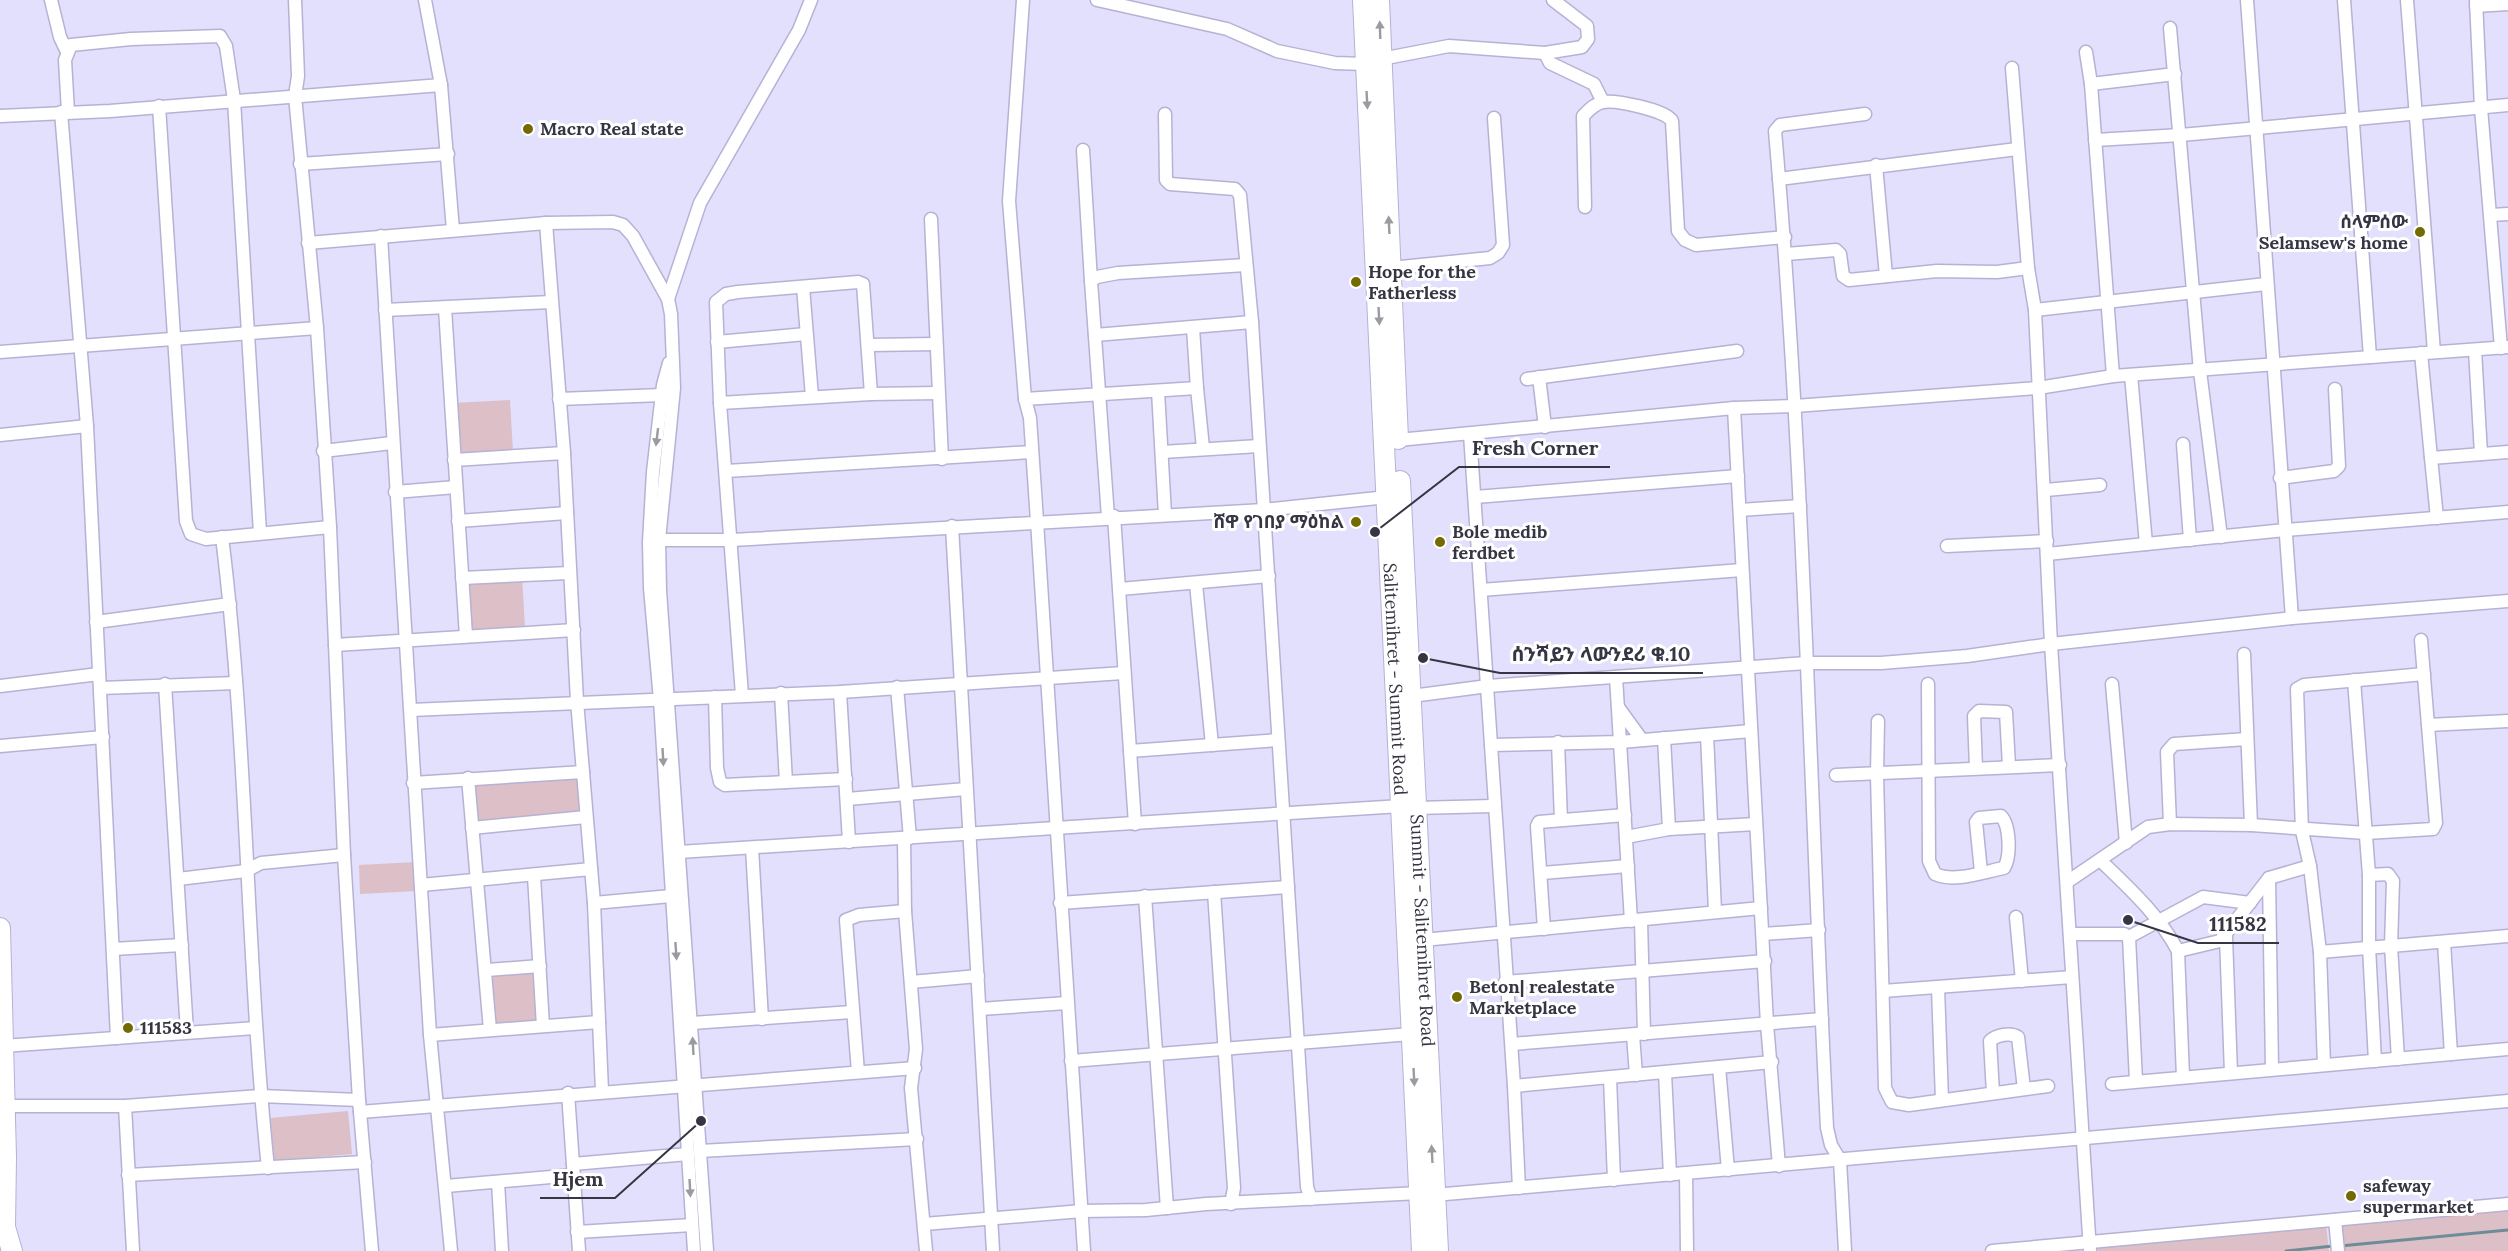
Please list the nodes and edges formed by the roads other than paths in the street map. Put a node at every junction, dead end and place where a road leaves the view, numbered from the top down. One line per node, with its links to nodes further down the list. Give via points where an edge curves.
1 (51, 0): 16 (street)
2 (295, 0): 24 (street)
3 (425, 0): 23 (street)
4 (811, 0): 65 (street, via 799,30 700,203)
5 (1023, 0): 104 (street, via 1009,201)
6 (1097, 0): 19 (street, via 1227,29 1277,51)
7 (1363, 0): 19 (main road, Salitemihret - Summit Road)
8 (1379, 0): 19 (main road, one-way to 8)
9 (1553, 0): 18 (street, via 1587,26 1588,39 1582,47)
10 (2247, 0): 37 (street)
11 (2344, 0): 36 (street)
12 (2407, 0): 31 (street)
13 (2476, 3): 14 (street); 29 (street)
14 (2508, 4)
15 (2170, 28): 21 (street)
16 (66, 52): 25 (street, via 71,45 82,42 220,36 226,46); 30 (street)
17 (2086, 52): 22 (street)
18 (1545, 53): 19 (street, via 1449,46); 26 (street, via 1550,63 1594,84)
19 (1373, 66): 57 (main road, one-way to 19); 133 (main road, Salitemihret - Summit Road, one-way to 133)
20 (2012, 68): 40 (street)
21 (2175, 74): 22 (street); 38 (street)
22 (2091, 84): 39 (street)
23 (441, 85): 24 (street); 42 (street)
24 (295, 96): 25 (street); 43 (street)
25 (234, 100): 28 (street); 74 (street)
26 (1603, 102): 46 (street, via 1583,116); 53 (street, via 1669,115 1678,231 1685,240 1696,245)
27 (2508, 105): 29 (street)
28 (159, 106): 30 (street); 77 (street)
29 (2481, 108): 31 (street); 48 (street)
30 (65, 112): 34 (street); 81 (street)
31 (2418, 112): 36 (street); 86 (street)
32 (1165, 114): 56 (street, via 1166,180 1170,184 1235,189 1240,195)
33 (1865, 114): 45 (street, via 1777,127)
34 (0, 116)
35 (1494, 118): 57 (street, via 1503,245 1498,253 1490,258)
36 (2351, 118): 37 (street); 88 (street)
37 (2255, 128): 38 (street); 61 (street)
38 (2181, 135): 39 (street); 64 (street)
39 (2095, 140): 66 (street)
40 (2017, 149): 44 (street); 58 (street)
41 (1083, 150): 60 (street)
42 (447, 154): 43 (street); 51 (street)
43 (300, 164): 54 (street)
44 (1876, 165): 45 (street); 59 (street)
45 (1779, 179): 53 (street)
46 (1585, 207)
47 (2508, 214): 48 (street)
48 (2491, 215): 63 (street)
49 (931, 219): 79 (street)
50 (546, 223): 51 (street); 65 (street, via 594,221 623,225 645,254); 67 (street)
51 (453, 230): 52 (street)
52 (381, 236): 54 (street); 69 (street)
53 (1785, 237): 55 (street)
54 (308, 243): 72 (street)
55 (1786, 255): 59 (street, via 1836,250 1844,279); 106 (street)
56 (1246, 265): 60 (street, via 1118,273); 71 (street)
57 (1391, 268): 112 (main road)
58 (2028, 268): 59 (street); 70 (street)
59 (1886, 276)
60 (1091, 281): 76 (street)
61 (2266, 284): 64 (street); 90 (street)
62 (803, 287): 75 (street); 78 (street, via 720,297 714,307); 80 (street, via 863,284)
63 (2502, 288): 82 (street)
64 (2194, 291): 66 (street); 91 (street)
65 (668, 299): 89 (street)
66 (2107, 300): 70 (street); 93 (street)
67 (551, 302): 68 (street); 103 (street)
68 (446, 308): 69 (street); 125 (street)
69 (384, 310): 113 (street)
70 (2035, 310): 95 (street)
71 (1252, 322): 73 (street); 115 (street)
72 (317, 328): 74 (street); 117 (street)
73 (1193, 328): 76 (street); 94 (street)
74 (248, 332): 77 (street); 148 (street)
75 (806, 334): 78 (street); 102 (street)
76 (1095, 335): 100 (street)
77 (176, 340): 81 (street); 149 (street, via 186,521 191,534 206,539)
78 (717, 342): 105 (street)
79 (936, 344): 80 (street); 98 (street)
80 (869, 345): 99 (street)
81 (80, 346): 85 (street); 108 (street)
82 (2504, 348): 83 (street)
83 (2475, 350): 86 (street); 122 (street)
84 (1737, 351): 109 (street, via 1533,378)
85 (0, 352)
86 (2434, 352): 87 (street)
87 (2421, 353): 88 (street); 123 (street)
88 (2370, 357): 90 (street)
89 (671, 359): 101 (street); 151 (street, via 674,388)
90 (2272, 365): 91 (street); 128 (street)
91 (2200, 370): 92 (street); 150 (street)
92 (2131, 375): 93 (street); 155 (street)
93 (2113, 376): 95 (street)
94 (1197, 388): 97 (street); 116 (street)
95 (2038, 388): 106 (street); 131 (street)
96 (2335, 389): 128 (street, via 2339,466 2334,471)
97 (1158, 391): 100 (street); 119 (street)
98 (938, 393): 99 (street); 124 (street)
99 (871, 394): 102 (street)
100 (1099, 394): 104 (street); 141 (street)
101 (662, 395): 103 (street); 198 (street, one-way to 198, via 649,542 650,588)
102 (812, 397): 105 (street)
103 (559, 399): 121 (street)
104 (1024, 399): 118 (street, via 1030,418)
105 (720, 403): 126 (street)
106 (1795, 406): 107 (street); 135 (street)
107 (1734, 408): 109 (street); 127 (street)
108 (87, 426): 111 (street); 168 (street)
109 (1545, 427): 110 (street)
110 (1470, 434): 112 (street); 134 (street)
111 (0, 435)
112 (1398, 440): 196 (main road)
113 (392, 443): 117 (street); 132 (street)
114 (2183, 444): 153 (street)
115 (1259, 446): 116 (street); 136 (street)
116 (1203, 448): 119 (street)
117 (323, 451): 146 (street)
118 (1032, 452): 124 (street); 144 (street)
119 (1162, 452): 140 (street)
120 (2508, 452): 122 (street)
121 (564, 453): 125 (street); 139 (street)
122 (2481, 453): 123 (street)
123 (2432, 458): 142 (street)
124 (942, 459): 126 (street)
125 (454, 460): 130 (street)
126 (726, 471): 152 (street)
127 (1738, 476): 134 (street); 137 (street)
128 (2280, 478): 147 (street)
129 (2100, 485): 131 (street)
130 (456, 487): 132 (street); 143 (street)
131 (2046, 490): 154 (street)
132 (395, 492): 172 (street)
133 (1387, 497): 136 (street); 196 (main road, Salitemihret - Summit Road)
134 (1475, 498): 164 (street)
135 (1800, 507): 137 (street); 176 (street)
136 (1264, 510): 140 (street); 160 (street)
137 (1740, 510): 158 (street)
138 (2508, 512): 142 (street)
139 (567, 513): 143 (street); 159 (street)
140 (1166, 515): 141 (street)
141 (1111, 516): 144 (street); 163 (street)
142 (2437, 518): 147 (street)
143 (458, 521): 161 (street)
144 (1037, 521): 145 (street); 182 (street)
145 (952, 526): 152 (street); 186 (street)
146 (330, 527): 148 (street); 174 (street)
147 (2284, 530): 150 (street); 167 (street)
148 (260, 533): 149 (street)
149 (222, 537): 166 (street)
150 (2221, 537): 153 (street)
151 (659, 540): 152 (street); 198 (street)
152 (732, 540): 195 (street)
153 (2190, 540): 155 (street)
154 (2046, 541): 156 (street); 157 (street)
155 (2146, 544): 157 (street)
156 (1947, 546)
157 (2048, 554): 173 (street)
158 (1742, 570): 164 (street); 177 (street)
159 (569, 573): 161 (street); 169 (street)
160 (1269, 576): 162 (street); 210 (street)
161 (462, 578): 170 (street)
162 (1196, 584): 163 (street); 214 (street)
163 (1120, 589): 178 (street)
164 (1481, 590): 190 (street)
165 (2508, 602): 167 (street)
166 (230, 604): 168 (street); 184 (street)
167 (2292, 618): 173 (street)
168 (96, 622): 179 (street)
169 (574, 630): 170 (street); 199 (street)
170 (466, 636): 172 (street)
171 (2421, 640): 180 (street)
172 (407, 642): 174 (street); 201 (street)
173 (2052, 644): 176 (street, via 1881,663); 218 (street)
174 (335, 645): 255 (street)
175 (2244, 654): 209 (street)
176 (1807, 663): 177 (street); 285 (street)
177 (1748, 668): 181 (street); 205 (street)
178 (1124, 673): 182 (street); 217 (street)
179 (99, 674): 189 (street); 192 (street)
180 (2424, 674): 183 (street); 204 (street)
181 (1616, 677): 190 (street); 200 (street)
182 (1046, 678): 186 (street); 244 (street)
183 (2354, 680): 246 (street, via 2297,689); 248 (street)
184 (236, 683): 185 (street); 260 (street)
185 (165, 684): 192 (street); 266 (street)
186 (960, 684): 191 (street); 229 (street)
187 (1928, 684): 222 (street)
188 (2112, 684): 252 (street)
189 (0, 686)
190 (1488, 686): 196 (street); 215 (street)
191 (897, 687): 193 (street); 230 (street)
192 (101, 688): 207 (street)
193 (840, 692): 194 (street); 226 (street)
194 (781, 693): 195 (street); 227 (street)
195 (742, 695): 197 (street)
196 (1402, 697): 233 (main road, Salitemihret - Summit Road)
197 (715, 698): 198 (street); 227 (street, via 720,782)
198 (665, 699): 199 (street); 254 (street); 272 (street, one-way to 272)
199 (577, 701): 201 (street); 221 (street)
200 (1617, 706): 211 (street); 213 (street)
201 (411, 710): 228 (street)
202 (1878, 721): 223 (street)
203 (2508, 721): 204 (street)
204 (2428, 725): 248 (street, via 2436,827)
205 (1751, 731): 206 (street); 239 (street)
206 (1707, 735): 208 (street); 242 (street)
207 (103, 737): 216 (street); 297 (street)
208 (1664, 738): 211 (street); 245 (street)
209 (2247, 739): 240 (street, via 2169,747); 241 (street)
210 (1278, 740): 214 (street); 234 (street)
211 (1642, 740): 213 (street)
212 (1558, 742): 213 (street); 215 (street); 237 (street)
213 (1620, 742): 235 (street)
214 (1212, 745): 217 (street)
215 (1491, 745): 232 (street)
216 (0, 746)
217 (1130, 751): 238 (street)
218 (2060, 765): 219 (street); 268 (street)
219 (2009, 766): 220 (street); 220 (street, via 2006,712 1979,711 1974,716)
220 (1976, 768): 222 (street)
221 (582, 772): 225 (street); 236 (street)
222 (1928, 772): 223 (street); 261 (street, via 1929,861 1935,874 1946,879)
223 (1877, 775): 224 (street); 310 (street)
224 (1836, 776)
225 (468, 777): 228 (street); 243 (street)
226 (846, 779): 227 (street); 231 (street)
227 (786, 782)
228 (413, 783): 269 (street)
229 (966, 789): 230 (street); 247 (street)
230 (906, 794): 231 (street); 250 (street)
231 (847, 799): 251 (street)
232 (1493, 806): 233 (street); 286 (street)
233 (1408, 807): 234 (street); 292 (main road, Summit - Salitemihret Road); 323 (main road, Salitemihret - Summit Road)
234 (1283, 813): 238 (street); 270 (street)
235 (1625, 815): 237 (street); 249 (street)
236 (586, 817): 243 (street); 259 (street)
237 (1562, 820): 262 (street, via 1539,822 1537,826)
238 (1135, 824): 244 (street)
239 (1756, 824): 242 (street); 277 (street)
240 (2170, 824): 241 (street); 252 (street, via 2148,827)
241 (2251, 825): 246 (street)
242 (1712, 826): 245 (street); 279 (street)
243 (472, 828): 267 (street)
244 (1056, 828): 247 (street); 275 (street)
245 (1669, 829): 249 (street)
246 (2302, 831): 248 (street); 258 (street)
247 (969, 833): 250 (street); 304 (street)
248 (2366, 833): 263 (street)
249 (1626, 837): 257 (street)
250 (907, 838): 251 (street); 278 (street)
251 (849, 842): 253 (street)
252 (2126, 843): 256 (street)
253 (752, 848): 254 (street); 314 (street)
254 (679, 852): 317 (street)
255 (344, 855): 260 (street, via 261,863); 363 (street)
256 (2100, 860): 268 (street); 282 (street)
257 (1628, 866): 262 (street); 281 (street)
258 (2310, 866): 265 (street); 299 (street)
259 (591, 869): 264 (street); 274 (street)
260 (246, 871): 266 (street); 320 (street)
261 (1981, 872): 261 (street, via 1976,822 1979,818 2001,816 2005,822 2008,862 2004,868)
262 (1542, 873): 284 (street)
263 (2369, 875): 295 (street, via 2388,874 2393,881); 296 (street)
264 (534, 876): 267 (street); 301 (street)
265 (2269, 878): 276 (street); 341 (street)
266 (178, 879): 294 (street)
267 (477, 881): 269 (street); 302 (street)
268 (2067, 882): 288 (street)
269 (422, 885): 325 (street)
270 (1288, 887): 271 (street); 327 (street)
271 (1214, 892): 273 (street); 330 (street)
272 (671, 896): 274 (street); 350 (street, one-way to 350)
273 (1145, 896): 275 (street); 333 (street)
274 (594, 903): 316 (street)
275 (1060, 903): 311 (street)
276 (2250, 903): 282 (street, via 2203,897); 291 (street)
277 (1761, 908): 279 (street); 287 (street)
278 (905, 911): 307 (street); 313 (street, via 846,920)
279 (1715, 911): 281 (street)
280 (2016, 917): 306 (street)
281 (1636, 921): 284 (street); 303 (street)
282 (2157, 921): 290 (street); 298 (street)
283 (0, 928): 329 (main road)
284 (1544, 929): 286 (street)
285 (1819, 930): 287 (street); 315 (street)
286 (1504, 934): 292 (street); 308 (street)
287 (1762, 934): 300 (street)
288 (2070, 934): 290 (street); 305 (street)
289 (2508, 936): 293 (street)
290 (2129, 937): 348 (street)
291 (2226, 937): 298 (street); 344 (street)
292 (1423, 940): 381 (main road, Summit - Salitemihret Road, one-way to 292)
293 (2444, 942): 295 (street); 332 (street)
294 (182, 945): 297 (street); 322 (street)
295 (2391, 946): 296 (street); 334 (street)
296 (2369, 947): 299 (street); 336 (street)
297 (113, 949): 326 (street)
298 (2178, 951): 346 (street)
299 (2320, 952): 338 (street)
300 (1765, 961): 303 (street); 318 (street)
301 (540, 966): 302 (street); 319 (street)
302 (486, 970): 321 (street)
303 (1642, 972): 308 (street); 324 (street)
304 (978, 976): 307 (street); 312 (street)
305 (2072, 977): 306 (street); 364 (street)
306 (2022, 981): 309 (street)
307 (911, 982): 339 (street)
308 (1505, 982): 328 (street)
309 (1938, 988): 310 (street); 358 (street)
310 (1883, 991): 358 (street, via 1885,1088 1892,1102 1909,1105)
311 (1067, 1003): 312 (street); 335 (street)
312 (981, 1010): 386 (street)
313 (852, 1012): 314 (street); 342 (street)
314 (762, 1019): 317 (street)
315 (1822, 1019): 318 (street); 367 (street, via 1827,1128)
316 (599, 1022): 319 (street); 354 (street)
317 (692, 1023): 350 (street, one-way to 317)
318 (1767, 1024): 324 (street); 337 (street)
319 (543, 1026): 321 (street)
320 (256, 1028): 322 (street); 357 (street)
321 (490, 1030): 325 (street)
322 (187, 1032): 326 (street)
323 (1411, 1034): 327 (street); 381 (main road, Salitemihret - Summit Road, one-way to 381)
324 (1638, 1034): 328 (street); 345 (street)
325 (430, 1035): 360 (street)
326 (117, 1038): 329 (street)
327 (1299, 1042): 330 (street); 380 (street, via 1307,1187)
328 (1512, 1044): 351 (street)
329 (3, 1046): 361 (main road)
330 (1223, 1049): 333 (street); 382 (street, via 1234,1188)
331 (2508, 1049): 332 (street)
332 (2451, 1054): 334 (street)
333 (1156, 1055): 335 (street); 384 (street)
334 (2398, 1059): 336 (street)
335 (1071, 1061): 385 (street)
336 (2375, 1061): 338 (street)
337 (1772, 1062): 340 (street); 369 (street)
338 (2324, 1065): 341 (street)
339 (915, 1068): 342 (street); 365 (street, via 911,1078)
340 (1719, 1068): 343 (street); 372 (street)
341 (2272, 1069): 344 (street)
342 (858, 1072): 350 (street)
343 (1665, 1073): 345 (street); 375 (street)
344 (2231, 1073): 346 (street)
345 (1636, 1075): 347 (street)
346 (2182, 1077): 348 (street)
347 (1610, 1078): 351 (street); 376 (street)
348 (2136, 1081): 349 (street)
349 (2112, 1084)
350 (689, 1085): 354 (street); 366 (street)
351 (1514, 1086): 379 (street)
352 (2048, 1086): 353 (street)
353 (2024, 1089): 356 (street); 356 (street, via 2018,1037 1995,1037 1990,1041)
354 (602, 1090): 355 (street)
355 (568, 1093): 360 (street); 371 (street)
356 (1993, 1093): 358 (street)
357 (260, 1096): 362 (street); 363 (street); 370 (street)
358 (1942, 1100)
359 (2508, 1101): 364 (street)
360 (438, 1104): 363 (street); 378 (street)
361 (5, 1106): 362 (street); 391 (main road)
362 (125, 1106): 374 (street)
363 (359, 1106): 368 (street)
364 (2082, 1138): 367 (street); 393 (street)
365 (917, 1139): 366 (street); 388 (street)
366 (694, 1152): 371 (street); 389 (street, one-way to 389); 402 (street)
367 (1840, 1160): 369 (street); 407 (street)
368 (365, 1162): 370 (street); 397 (street)
369 (1779, 1166): 372 (street)
370 (268, 1168): 374 (street)
371 (574, 1169): 377 (street); 390 (street)
372 (1728, 1170): 373 (street)
373 (1686, 1174): 375 (street); 406 (street)
374 (128, 1175): 396 (street)
375 (1670, 1175): 376 (street)
376 (1614, 1180): 379 (street)
377 (498, 1182): 378 (street); 399 (street)
378 (446, 1186): 398 (street)
379 (1519, 1188): 381 (street)
380 (1311, 1199): 381 (street); 382 (street)
381 (1430, 1200): 394 (main road, Salitemihret - Summit Road)
382 (1231, 1204): 384 (street)
383 (2508, 1204): 387 (street)
384 (1167, 1208): 385 (street)
385 (1082, 1212): 386 (street); 405 (street)
386 (992, 1218): 388 (street); 404 (street)
387 (2335, 1220): 392 (street); 393 (street)
388 (924, 1224): 403 (street)
389 (692, 1225): 390 (street); 401 (street)
390 (578, 1232): 400 (street)
391 (2, 1233): 395 (main road)
392 (2337, 1245)
393 (2090, 1247): 408 (street)
394 (1432, 1248)
395 (12, 1251)
396 (133, 1251)
397 (372, 1251)
398 (451, 1251)
399 (502, 1251)
400 (579, 1251)
401 (694, 1251)
402 (707, 1251)
403 (926, 1251)
404 (993, 1251)
405 (1084, 1251)
406 (1687, 1251)
407 (1845, 1251)
408 (1992, 1251)

